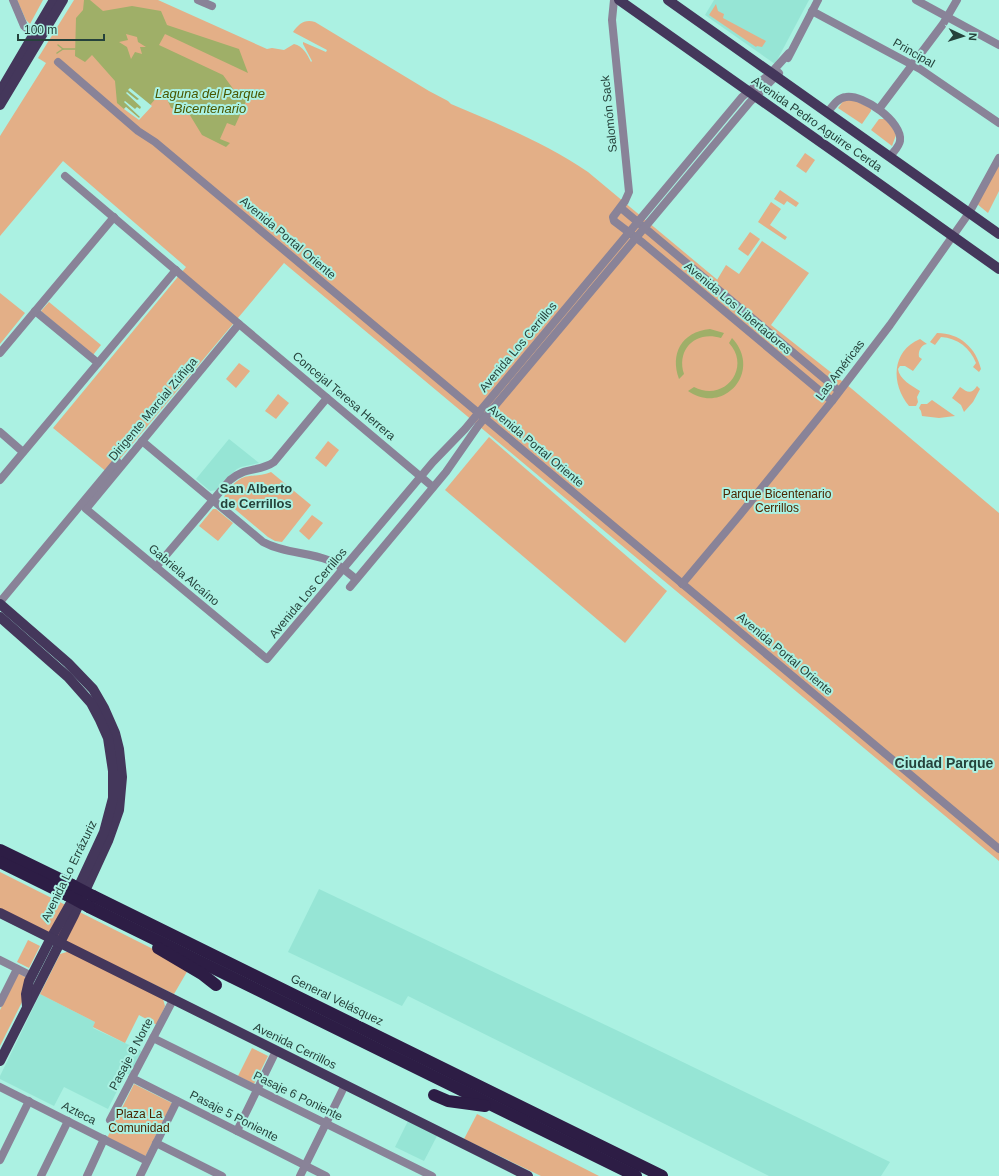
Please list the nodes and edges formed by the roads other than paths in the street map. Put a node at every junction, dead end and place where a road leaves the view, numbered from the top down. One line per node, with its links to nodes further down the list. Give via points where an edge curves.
1 (13, 0): 14 (street, via 24,26)
2 (54, 0): 14 (main road)
3 (63, 0): 21 (main road)
4 (198, 0): 11 (street)
5 (614, 0): 28 (street, Salomón Sack, via 612,20 628,186 628,196)
6 (619, 0): 20 (main road, Avenida Pedro Aguirre Cerda)
7 (668, 0): 18 (main road, Avenida Pedro Aguirre Cerda)
8 (818, 0): 12 (street, Avenida Los Cerrillos)
9 (916, 0): 13 (street)
10 (957, 0): 13 (street)
11 (212, 6)
12 (812, 10): 17 (street, Principal); 18 (street, Avenida Los Cerrillos, via 786,63)
13 (948, 17): 15 (street); 17 (street)
14 (33, 36): 19 (main road)
15 (999, 45)
16 (58, 62): 47 (street, Avenida Portal Oriente)
17 (912, 65): 22 (street); 24 (street, Principal)
18 (773, 75): 20 (street, Avenida Los Cerrillos); 23 (main road, Avenida Pedro Aguirre Cerda)
19 (0, 92)
20 (752, 94): 32 (street, Avenida Los Cerrillos); 33 (street, Avenida Los Cerrillos); 36 (main road, Avenida Pedro Aguirre Cerda)
21 (0, 105)
22 (879, 109): 23 (street, Avenida Pedro Aguirre Cerda, via 861,99 848,97 838,101); 25 (street, Avenida Pedro Aguirre Cerda, via 900,135 899,144)
23 (827, 113): 25 (main road, Avenida Pedro Aguirre Cerda)
24 (999, 122)
25 (890, 157): 29 (main road, Avenida Pedro Aguirre Cerda)
26 (999, 158): 29 (street, Las Américas)
27 (65, 176): 30 (street, Concejal Teresa Herrera)
28 (621, 208): 31 (street, Salomón Sack, via 613,217); 32 (street, Avenida Los Libertadores)
29 (969, 213): 35 (main road, Avenida Pedro Aguirre Cerda); 36 (street, Las Américas)
30 (114, 217): 39 (street, Concejal Teresa Herrera); 40 (street)
31 (614, 220): 34 (street, Avenida Los Libertadores)
32 (639, 222): 33 (street, Avenida Los Libertadores); 34 (street, Avenida Los Cerrillos)
33 (646, 228): 37 (street, Avenida Los Cerrillos); 44 (street, Avenida Los Libertadores)
34 (630, 233): 37 (street, Avenida Los Libertadores); 47 (street, Avenida Los Cerrillos)
35 (999, 234)
36 (952, 236): 38 (main road, Avenida Pedro Aguirre Cerda); 44 (street, Las Américas, via 890,325)
37 (636, 239): 46 (street, Avenida Los Libertadores); 47 (street, Avenida Los Cerrillos)
38 (999, 269)
39 (176, 270): 41 (street, Concejal Teresa Herrera); 43 (street)
40 (35, 311): 42 (street); 43 (street)
41 (239, 324): 45 (street, Concejal Teresa Herrera); 49 (street, Dirigente Marcial Zúñiga)
42 (0, 353)
43 (98, 363): 50 (street)
44 (839, 391): 46 (street, Las Américas)
45 (327, 398): 52 (street, Concejal Teresa Herrera); 55 (street, via 274,462 268,467 235,475)
46 (832, 401): 60 (street, Las Américas)
47 (482, 416): 52 (street, Avenida Los Cerrillos); 54 (street, Avenida Los Cerrillos, via 446,472); 60 (street, Avenida Portal Oriente)
48 (0, 432): 50 (street)
49 (142, 441): 55 (street); 56 (street, Dirigente Marcial Zúñiga)
50 (23, 452): 53 (street)
51 (116, 461): 62 (street)
52 (421, 477): 54 (street, Concejal Teresa Herrera); 58 (street, Avenida Los Cerrillos)
53 (0, 480)
54 (433, 487): 59 (street, Avenida Los Cerrillos)
55 (213, 499): 57 (street); 58 (street, via 270,546 330,560)
56 (86, 509): 57 (street, Gabriela Alcaíno)
57 (156, 567): 64 (street, Gabriela Alcaíno)
58 (344, 569): 59 (street); 64 (street, Avenida Los Cerrillos)
59 (356, 579): 61 (street, Avenida Los Cerrillos)
60 (682, 584): 65 (street, Avenida Portal Oriente)
61 (350, 587)
62 (0, 603): 72 (main road, Avenida Lo Errázuriz, via 68,663 93,689 109,717 119,749 122,787 116,820 91,878)
63 (0, 617): 72 (main road, Avenida Lo Errázuriz, via 84,694 104,729 112,758 114,789 107,824)
64 (267, 659)
65 (999, 849)
66 (0, 850): 68 (highway, General Velásquez)
67 (0, 862): 68 (highway, General Velásquez)
68 (69, 890): 69 (highway, General Velásquez, bridge)
69 (91, 901): 71 (highway, General Velásquez); 109 (highway, General Velásquez)
70 (0, 913): 72 (main road, Avenida Cerrillos)
71 (110, 917): 76 (highway); 90 (highway, General Velásquez)
72 (55, 940): 75 (main road, Avenida Lo Errázuriz); 77 (main road, Avenida Cerrillos); 79 (main road)
73 (0, 960): 74 (street)
74 (17, 969): 75 (street); 78 (street)
75 (32, 976): 79 (main road, Avenida Lo Errázuriz, via 26,994)
76 (216, 985)
77 (173, 1000): 80 (street, Pasaje 8 Norte); 81 (main road, Avenida Cerrillos)
78 (0, 1003)
79 (27, 1006): 82 (main road)
80 (153, 1038): 83 (street, Pasaje 8 Norte); 86 (street, Pasaje 6 Poniente)
81 (276, 1051): 84 (main road, Avenida Cerrillos); 86 (street)
82 (0, 1061)
83 (132, 1078): 88 (street, Pasaje 5 Poniente); 91 (street, Pasaje 8 Norte)
84 (345, 1085): 93 (street); 107 (main road, Avenida Cerrillos)
85 (0, 1087): 89 (street, Azteca)
86 (257, 1090): 93 (street, Pasaje 6 Poniente); 94 (street)
87 (434, 1095): 90 (highway, via 448,1101)
88 (177, 1101): 94 (street, Pasaje 5 Poniente); 96 (street)
89 (29, 1102): 92 (street, Azteca); 97 (street)
90 (500, 1109): 108 (highway, General Velásquez)
91 (110, 1120)
92 (68, 1121): 95 (street, Azteca); 100 (street)
93 (326, 1124): 99 (street); 106 (street, Pasaje 6 Poniente)
94 (237, 1131): 99 (street, Pasaje 5 Poniente)
95 (104, 1139): 98 (street, Azteca); 101 (street)
96 (156, 1143): 98 (street); 103 (street)
97 (0, 1160)
98 (147, 1161): 102 (street)
99 (305, 1166): 104 (street); 105 (street, Pasaje 5 Poniente)
100 (41, 1176)
101 (86, 1176)
102 (140, 1176)
103 (222, 1176)
104 (300, 1176)
105 (326, 1176)
106 (432, 1176)
107 (528, 1176)
108 (636, 1176)
109 (662, 1176)

